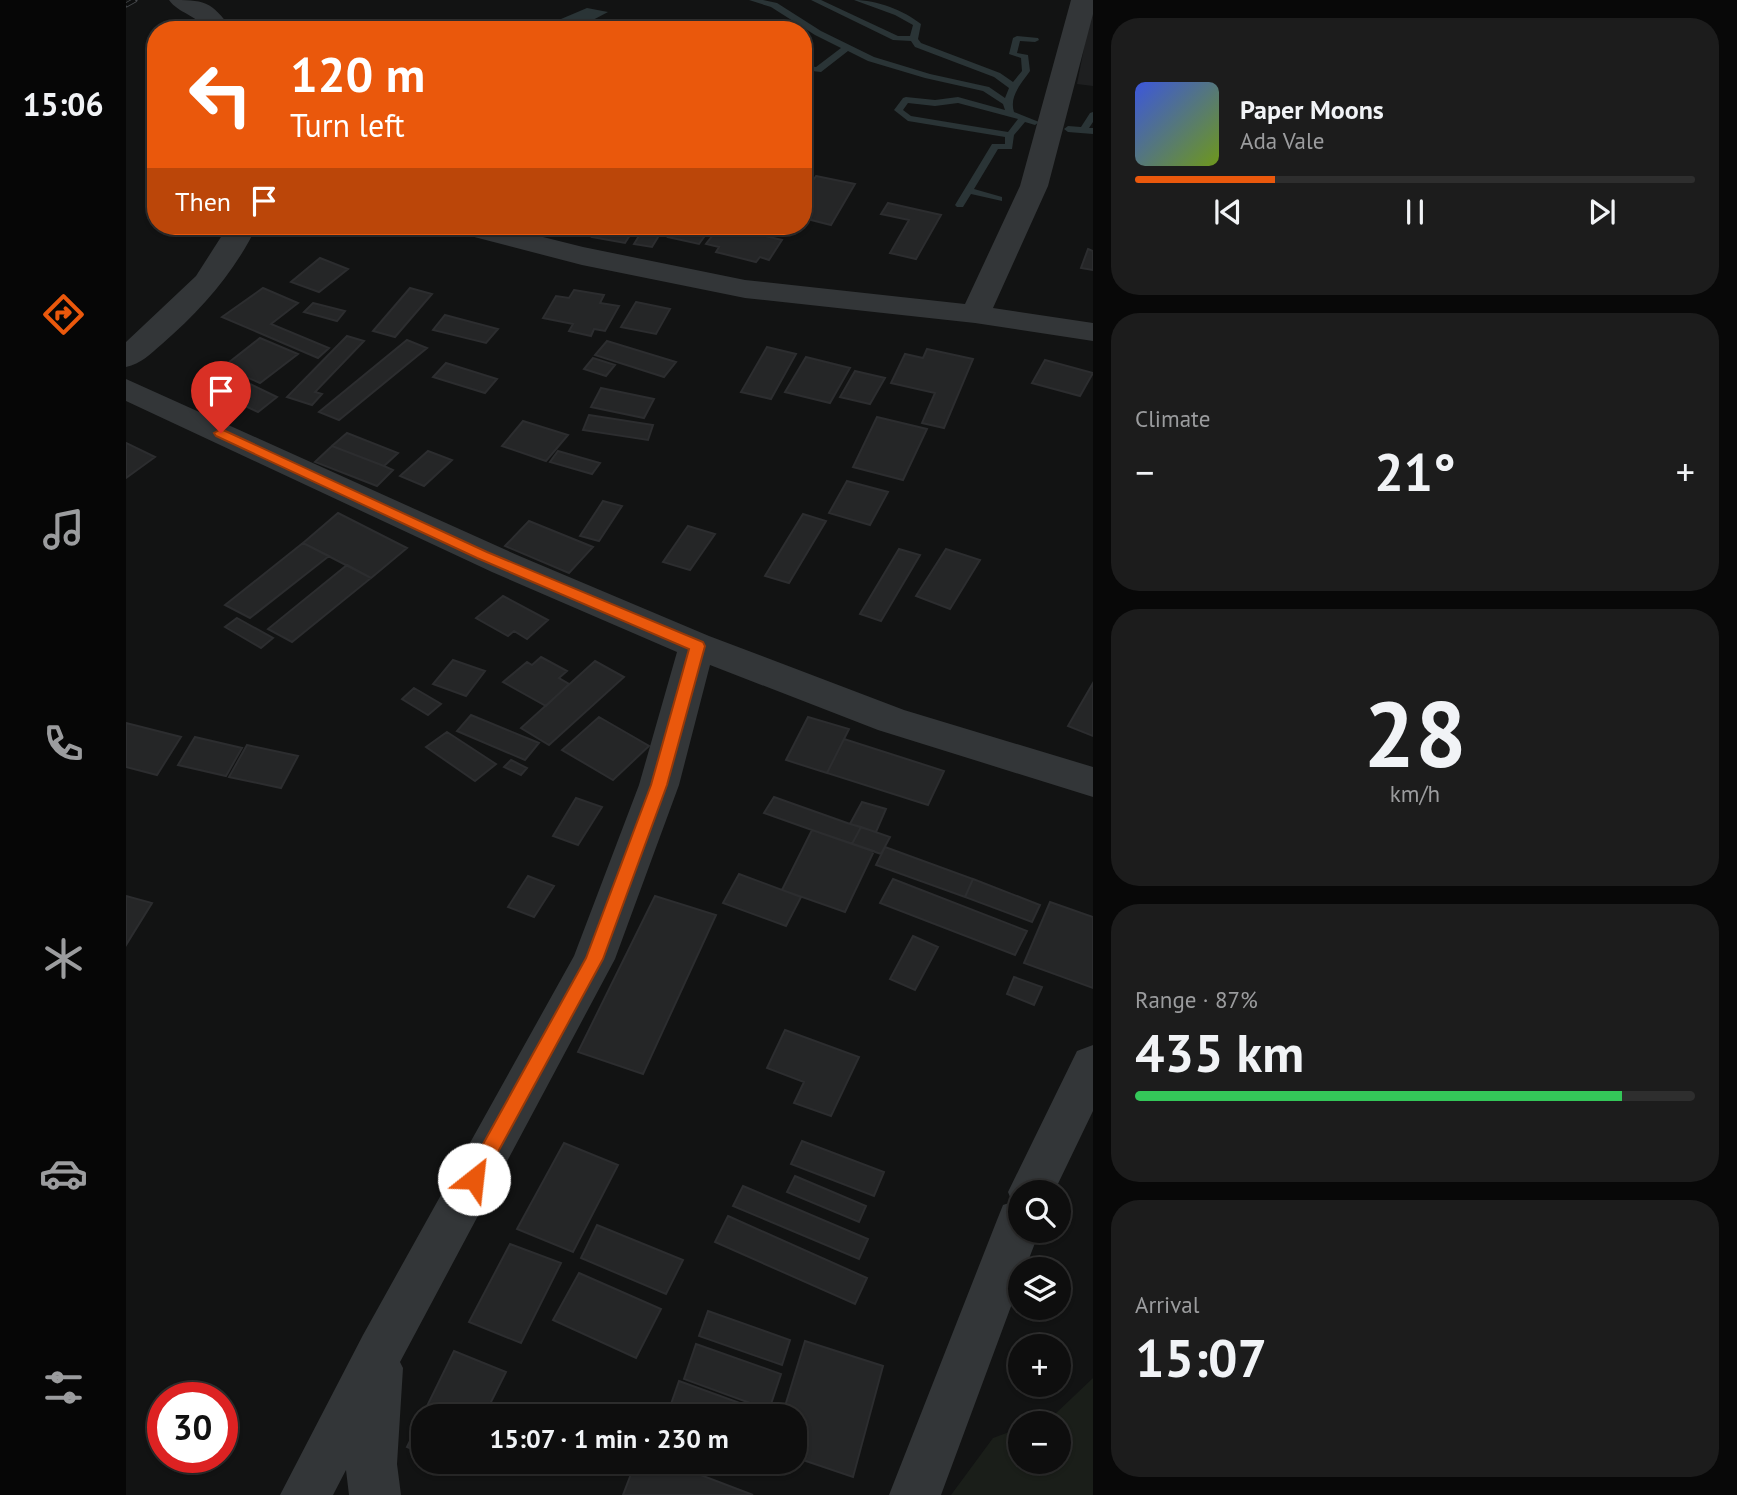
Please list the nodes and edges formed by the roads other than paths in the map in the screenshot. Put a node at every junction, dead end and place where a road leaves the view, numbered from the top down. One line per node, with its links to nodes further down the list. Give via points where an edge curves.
1 (182, 0): 3 (street)
2 (1084, 0): 6 (street, via 1034,187)
3 (213, 21)
4 (238, 235): 8 (street, via 191,303)
5 (500, 235): 6 (street, via 745,289)
6 (975, 314): 7 (street)
7 (1093, 332)
8 (126, 358)
9 (126, 389): 10 (street, via 482,555)
10 (697, 646): 11 (street, via 893,720); 15 (street, via 659,785 594,959)
11 (1093, 782)
12 (1093, 1064): 13 (street)
13 (1037, 1180)
14 (1011, 1243): 18 (street)
15 (380, 1351): 16 (street); 17 (street, via 371,1464)
16 (306, 1495)
17 (375, 1495)
18 (915, 1495)

